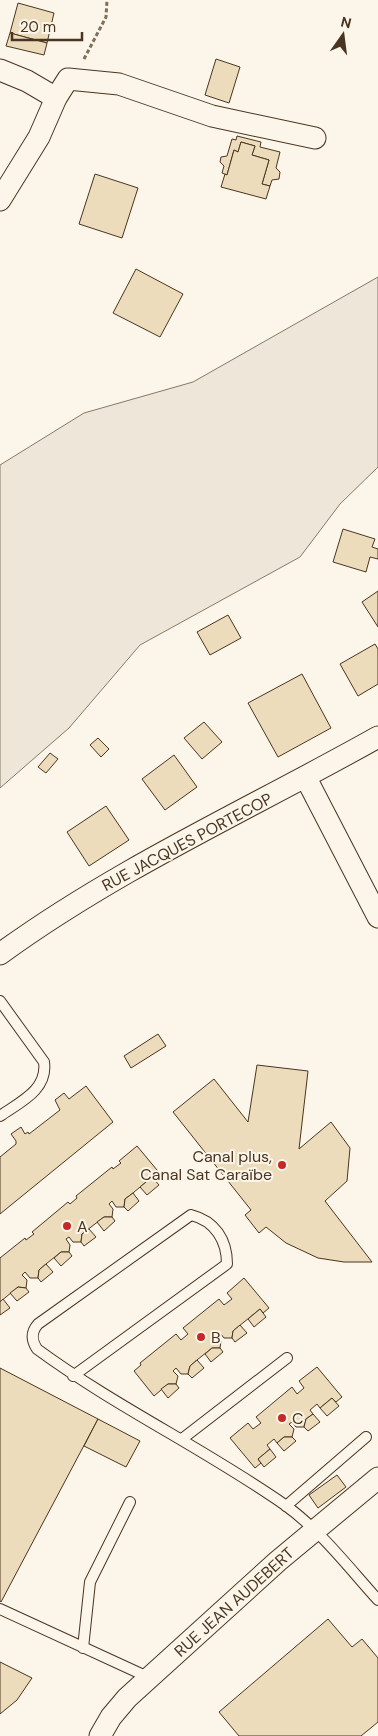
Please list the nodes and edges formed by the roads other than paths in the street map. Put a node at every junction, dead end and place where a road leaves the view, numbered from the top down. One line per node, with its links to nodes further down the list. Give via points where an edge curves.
1 (0, 70): 2 (street)
2 (56, 98): 3 (street, via 68,78 119,84 212,116); 4 (street, via 39,137)
3 (315, 138)
4 (0, 200)
5 (378, 736): 6 (street, RUE JACQUES PORTECOP)
6 (306, 778): 7 (street); 8 (street, RUE JACQUES PORTECOP, via 143,862)
7 (378, 917)
8 (0, 954)
9 (0, 1001): 10 (lane, via 44,1062 45,1070 40,1087)
10 (0, 1116)
11 (286, 1358): 14 (lane)
12 (73, 1376): 12 (lane, via 37,1349 32,1339 35,1328 191,1215 211,1223 227,1250 227,1264); 14 (lane)
13 (366, 1437): 17 (lane)
14 (182, 1439): 17 (lane)
15 (378, 1478): 18 (street, RUE JEAN AUDEBERT)
16 (130, 1502): 21 (lane, via 90,1582)
17 (286, 1506): 18 (lane)
18 (314, 1530): 19 (lane); 22 (street, RUE JEAN AUDEBERT)
19 (378, 1600)
20 (0, 1609): 21 (lane)
21 (84, 1648): 22 (lane)
22 (151, 1678): 23 (street, RUE JEAN AUDEBERT, via 110,1717)
23 (100, 1736)

